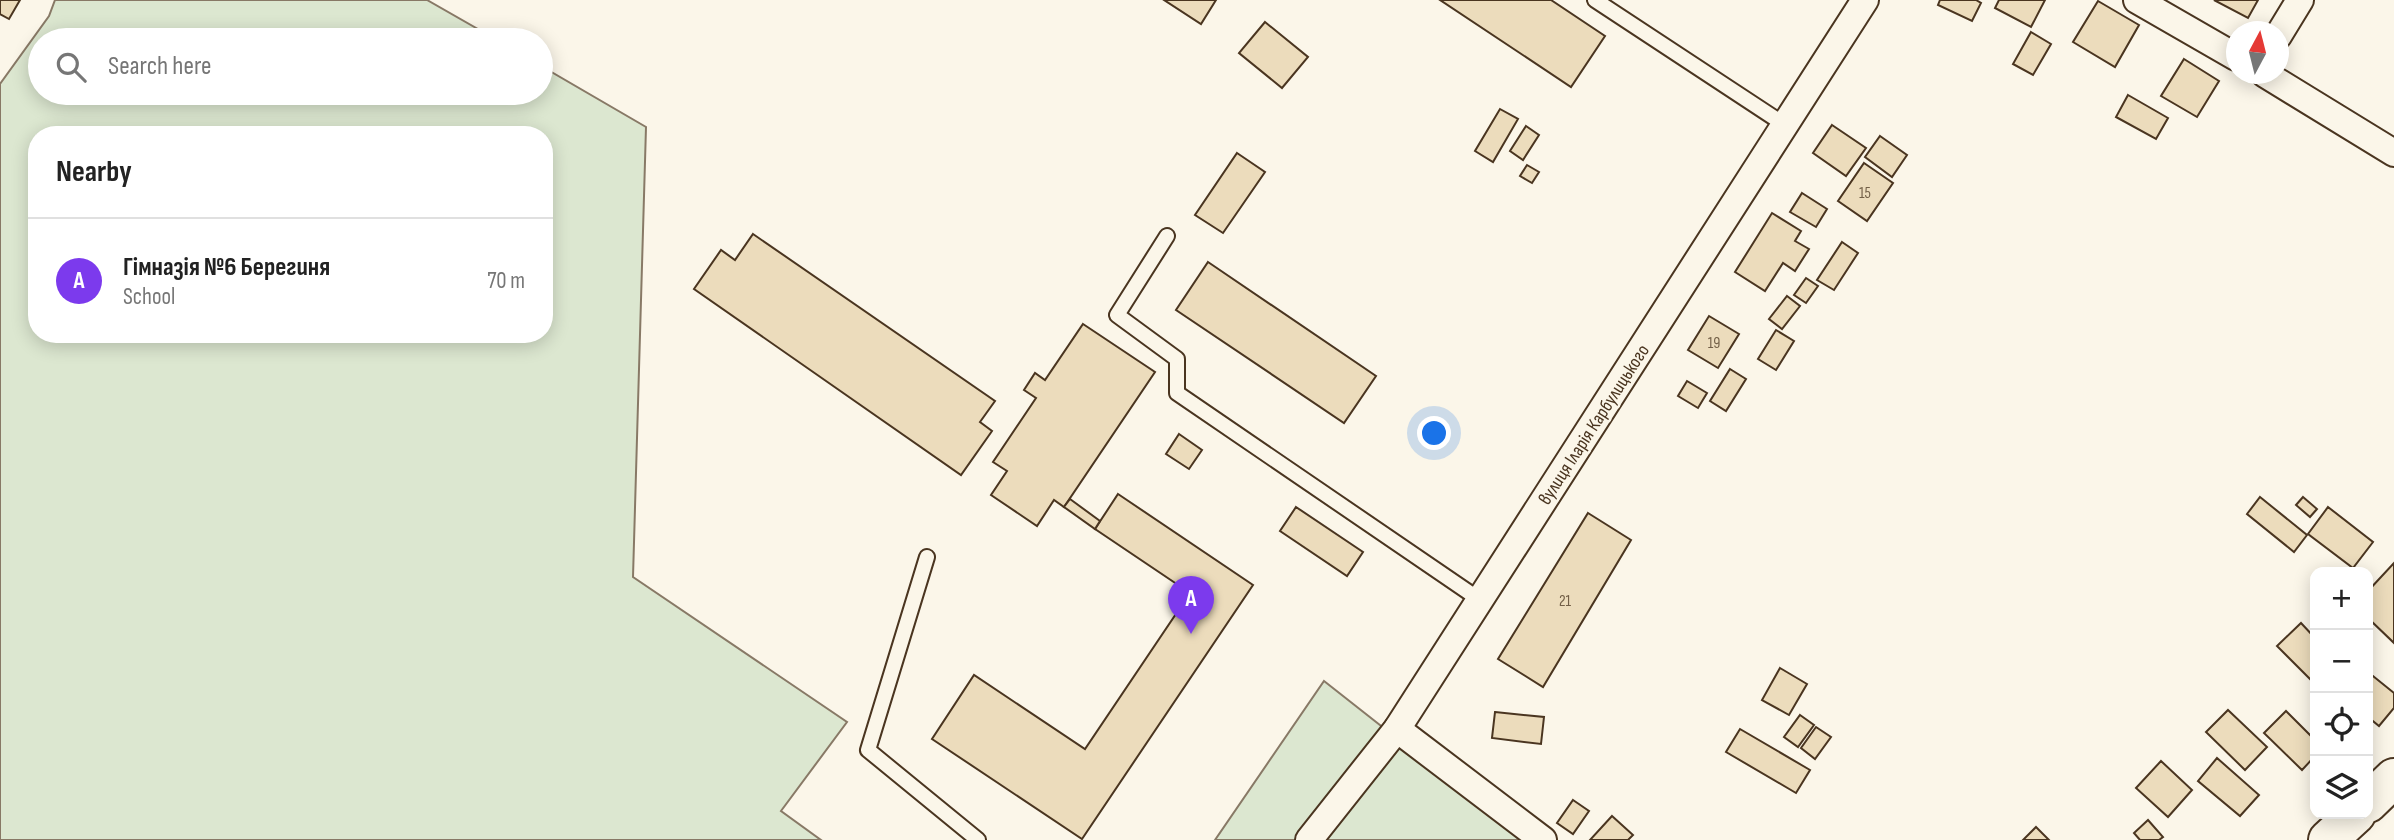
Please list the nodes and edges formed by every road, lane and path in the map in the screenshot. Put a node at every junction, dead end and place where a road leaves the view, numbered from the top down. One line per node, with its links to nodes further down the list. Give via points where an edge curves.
1 (1595, 0): 8 (lane)
2 (1865, 0): 8 (street, вулиця Іларія Карбулицького)
3 (2137, 0): 6 (street)
4 (2300, 0): 5 (street)
5 (2287, 21)
6 (2226, 51)
7 (2281, 84): 9 (street)
8 (1785, 125): 12 (street, вулиця Іларія Карбулицького)
9 (2394, 153)
10 (1167, 236): 12 (lane, via 1116,315 1177,359 1177,393)
11 (927, 557): 17 (lane, via 868,750)
12 (1480, 600): 13 (street, вулиця Іларія Карбулицького)
13 (1397, 729): 18 (street, вулиця Іларія Карбулицького); 19 (street)
14 (2394, 778): 15 (main road)
15 (2373, 798)
16 (2351, 819): 20 (main road)
17 (978, 840)
18 (1309, 840)
19 (1543, 840)
20 (2328, 840)

